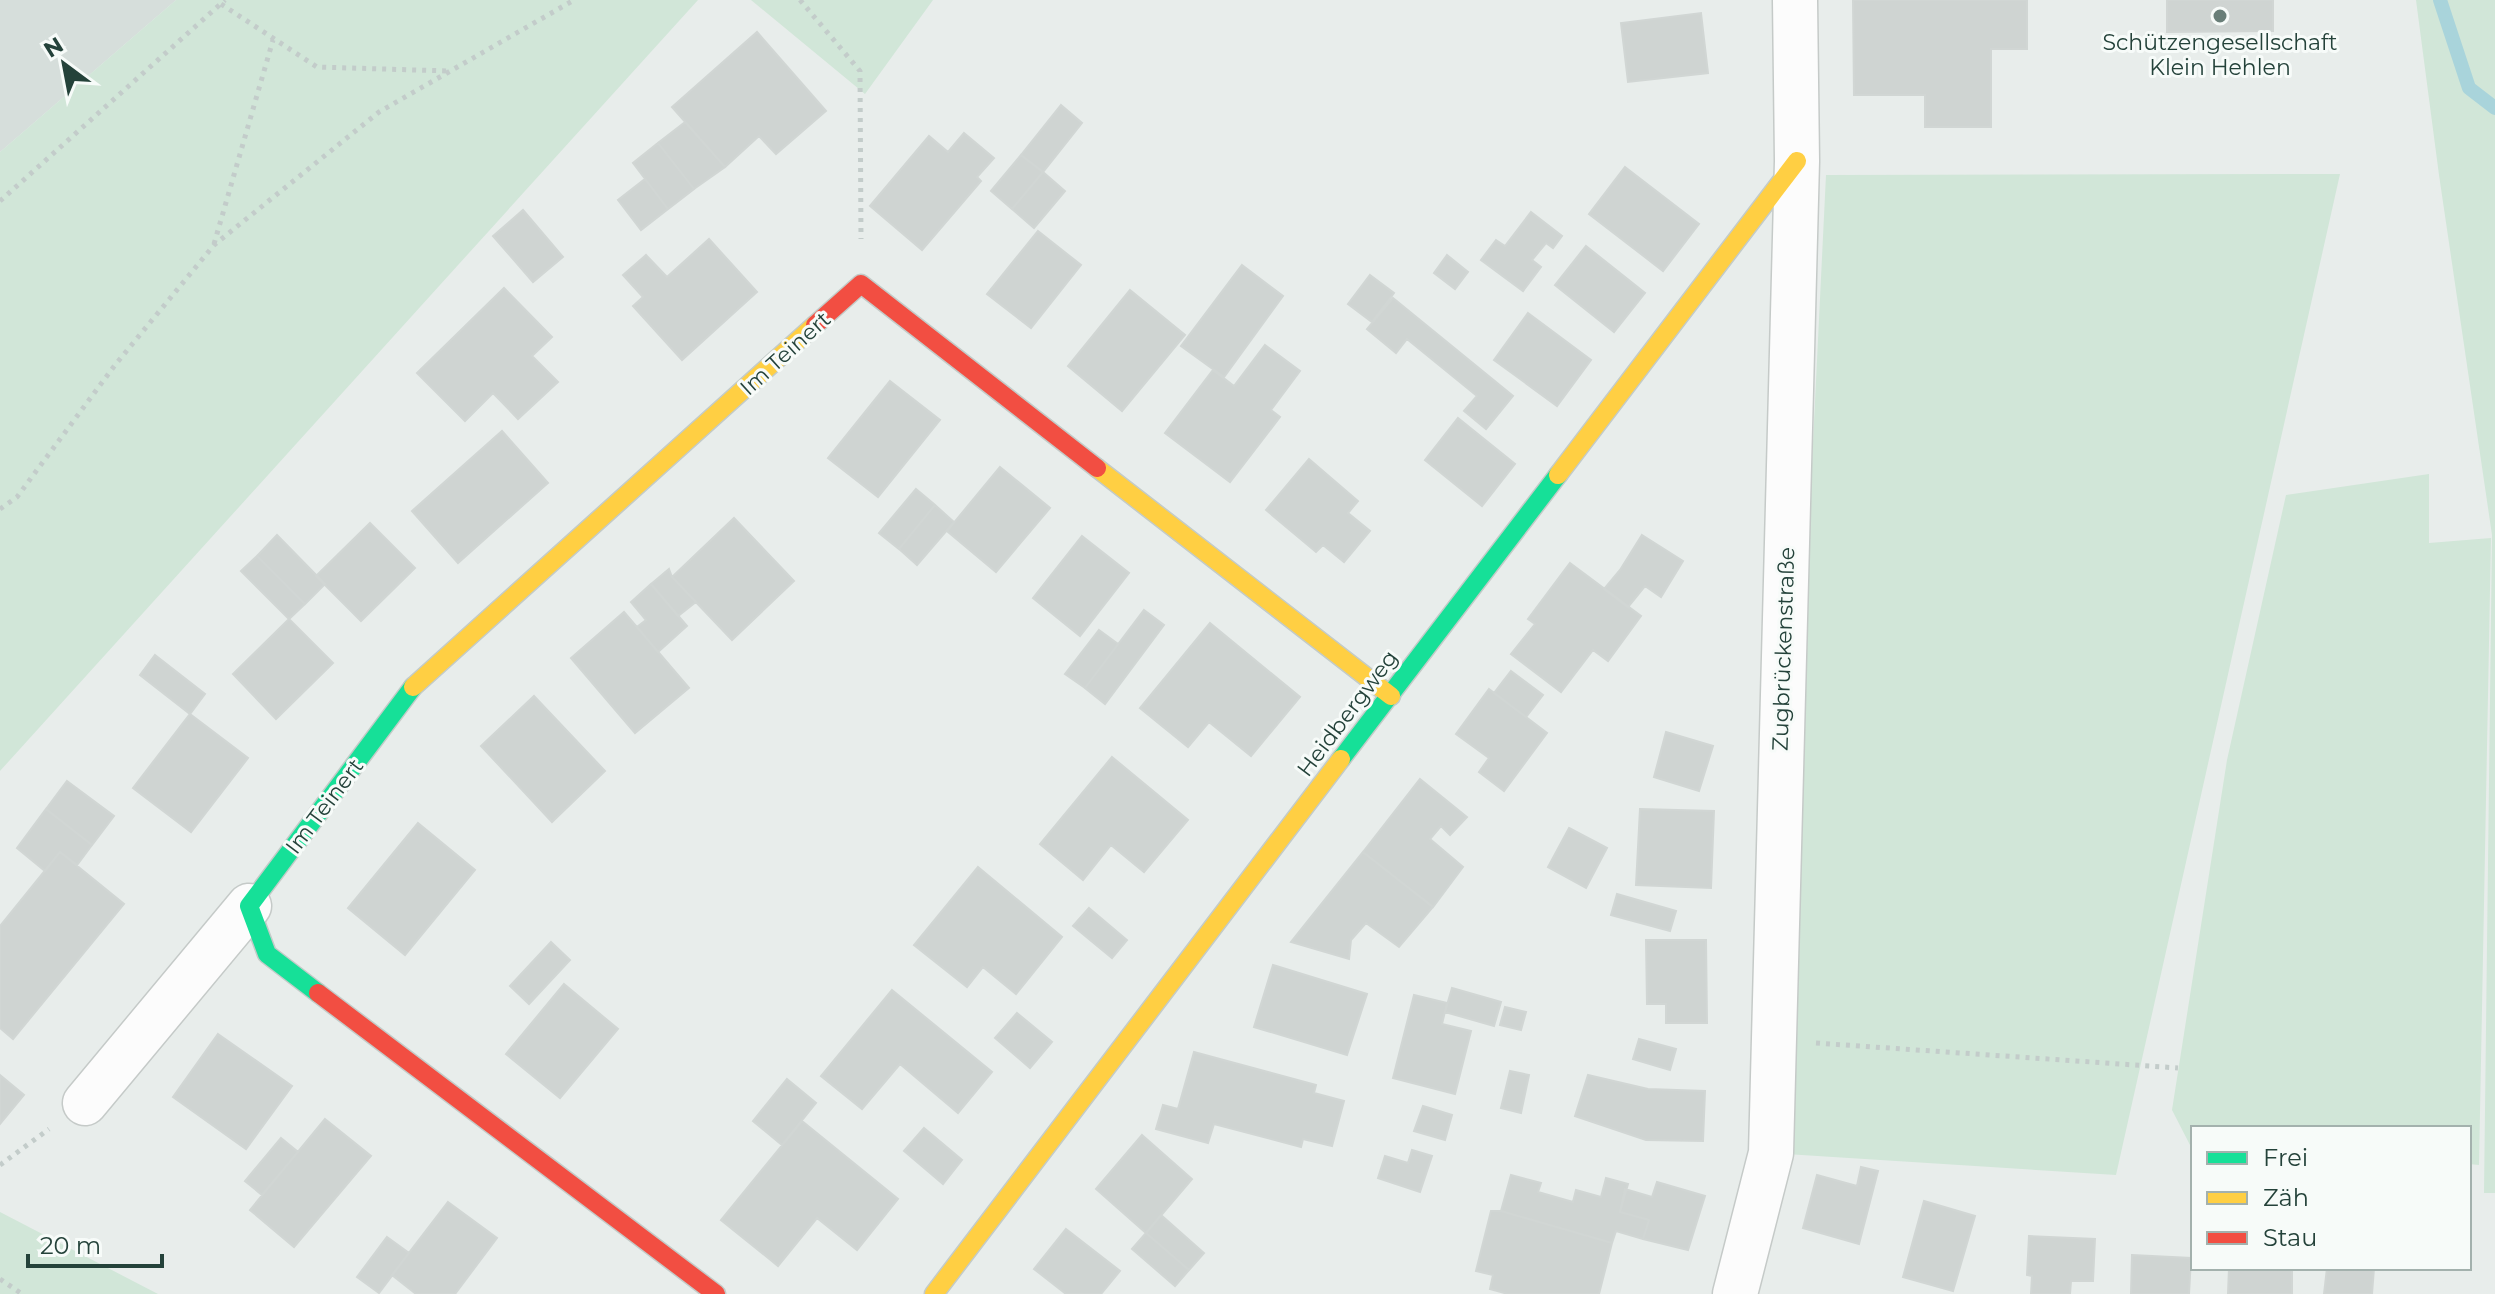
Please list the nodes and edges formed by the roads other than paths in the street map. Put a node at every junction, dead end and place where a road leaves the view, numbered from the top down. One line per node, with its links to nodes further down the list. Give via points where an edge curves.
1 (1795, 0): 2 (street, Zugbrückenstraße)
2 (1797, 161): 3 (street, Heidbergweg); 8 (street, Zugbrückenstraße, via 1771,1153)
3 (1391, 696): 4 (street, Im Teinert, via 861,284 413,687); 7 (street, Heidbergweg)
4 (249, 906): 5 (street, Im Teinert); 6 (street, via 267,954)
5 (85, 1103)
6 (716, 1294)
7 (934, 1294)
8 (1735, 1294)

